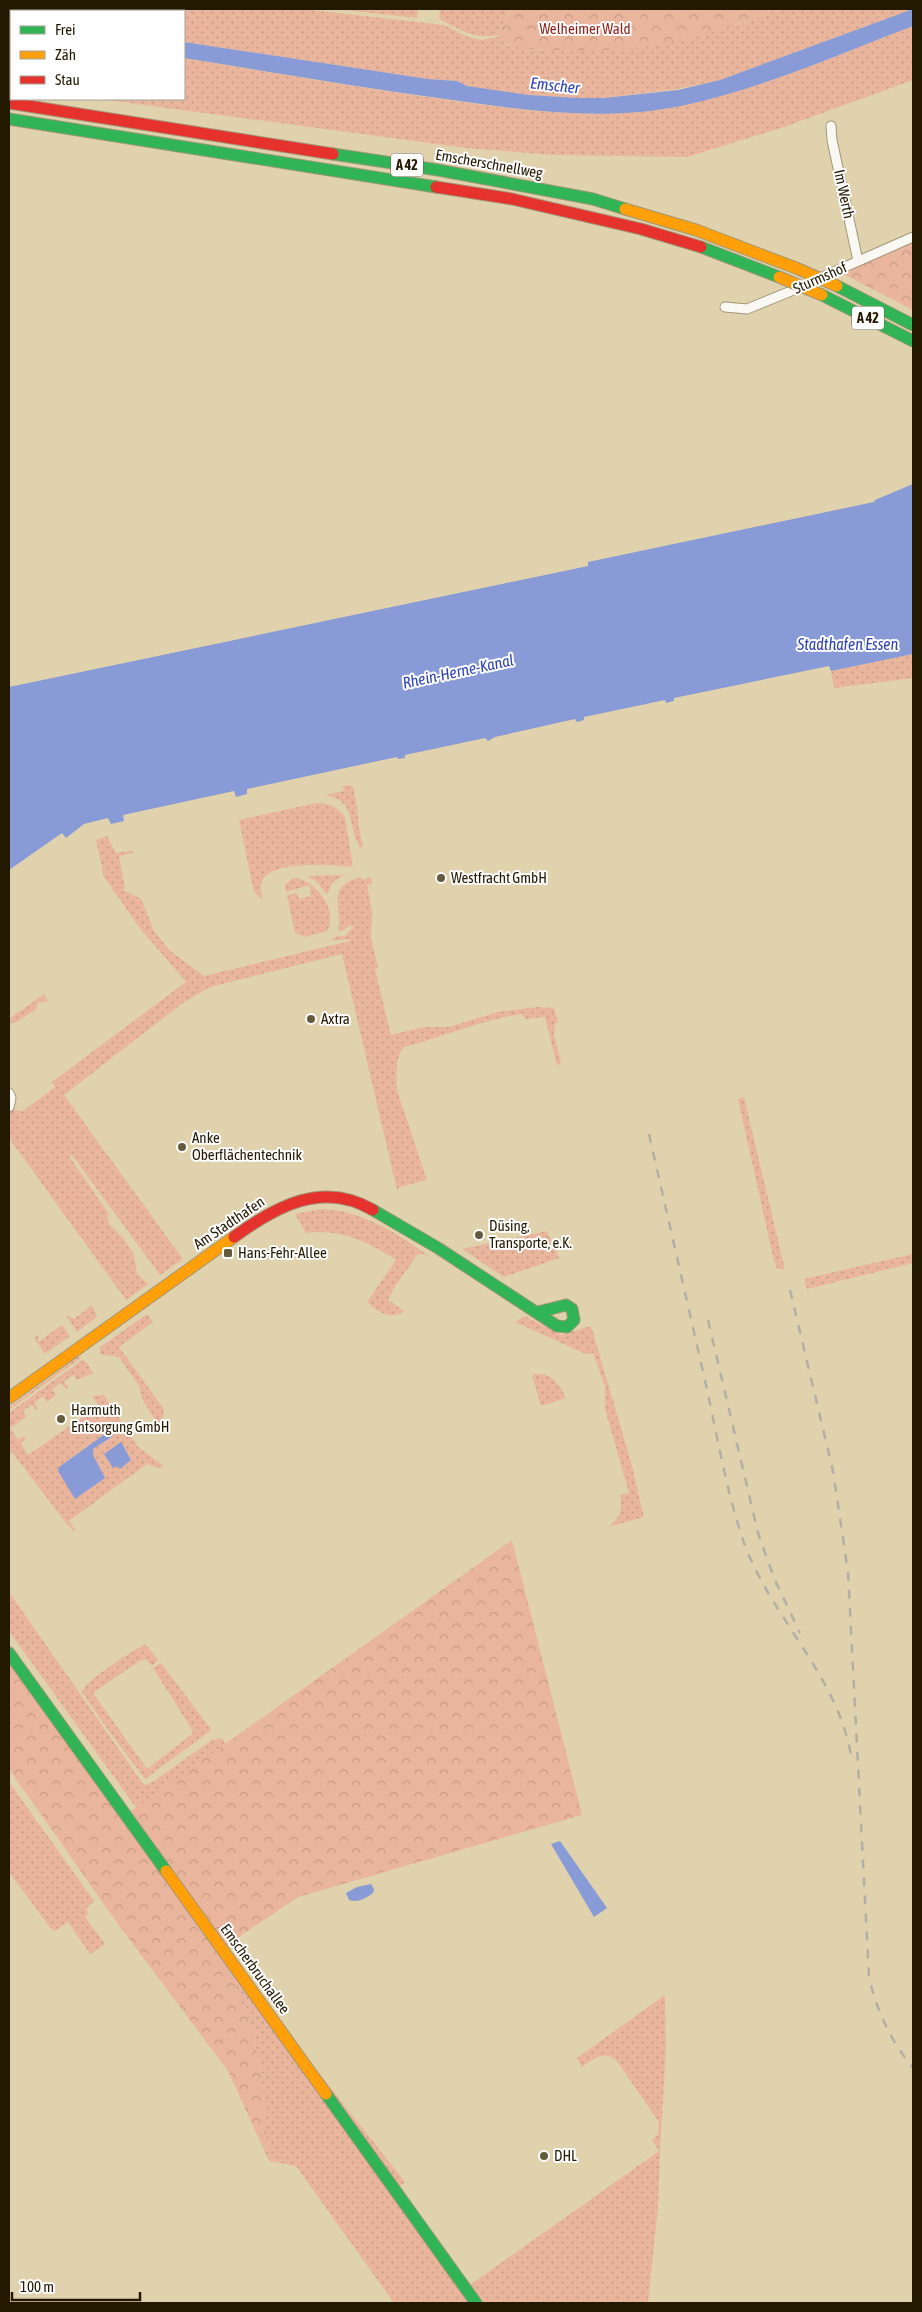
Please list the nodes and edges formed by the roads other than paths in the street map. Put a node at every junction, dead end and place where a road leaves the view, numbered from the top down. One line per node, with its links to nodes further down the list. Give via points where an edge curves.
1 (9, 103): 7 (main road, Emscherschnellweg / A 42, bridge, via 428,168 593,199 696,230 796,268)
2 (9, 118): 8 (main road, Emscherschnellweg / A 42, bridge, via 512,199 641,229 692,244 779,277)
3 (831, 126): 5 (street, Im Werth)
4 (913, 236): 5 (street, Sturmshof)
5 (858, 261): 6 (street, Sturmshof, via 747,310)
6 (725, 307)
7 (913, 325)
8 (913, 341)
9 (9, 1093): 10 (street)
10 (9, 1107)
11 (538, 1312): 12 (main road, Am Stadthafen, via 366,1206 335,1198 303,1200 259,1219)
12 (9, 1398)
13 (9, 1653): 14 (main road, Emscherbruchallee)
14 (476, 2303)

